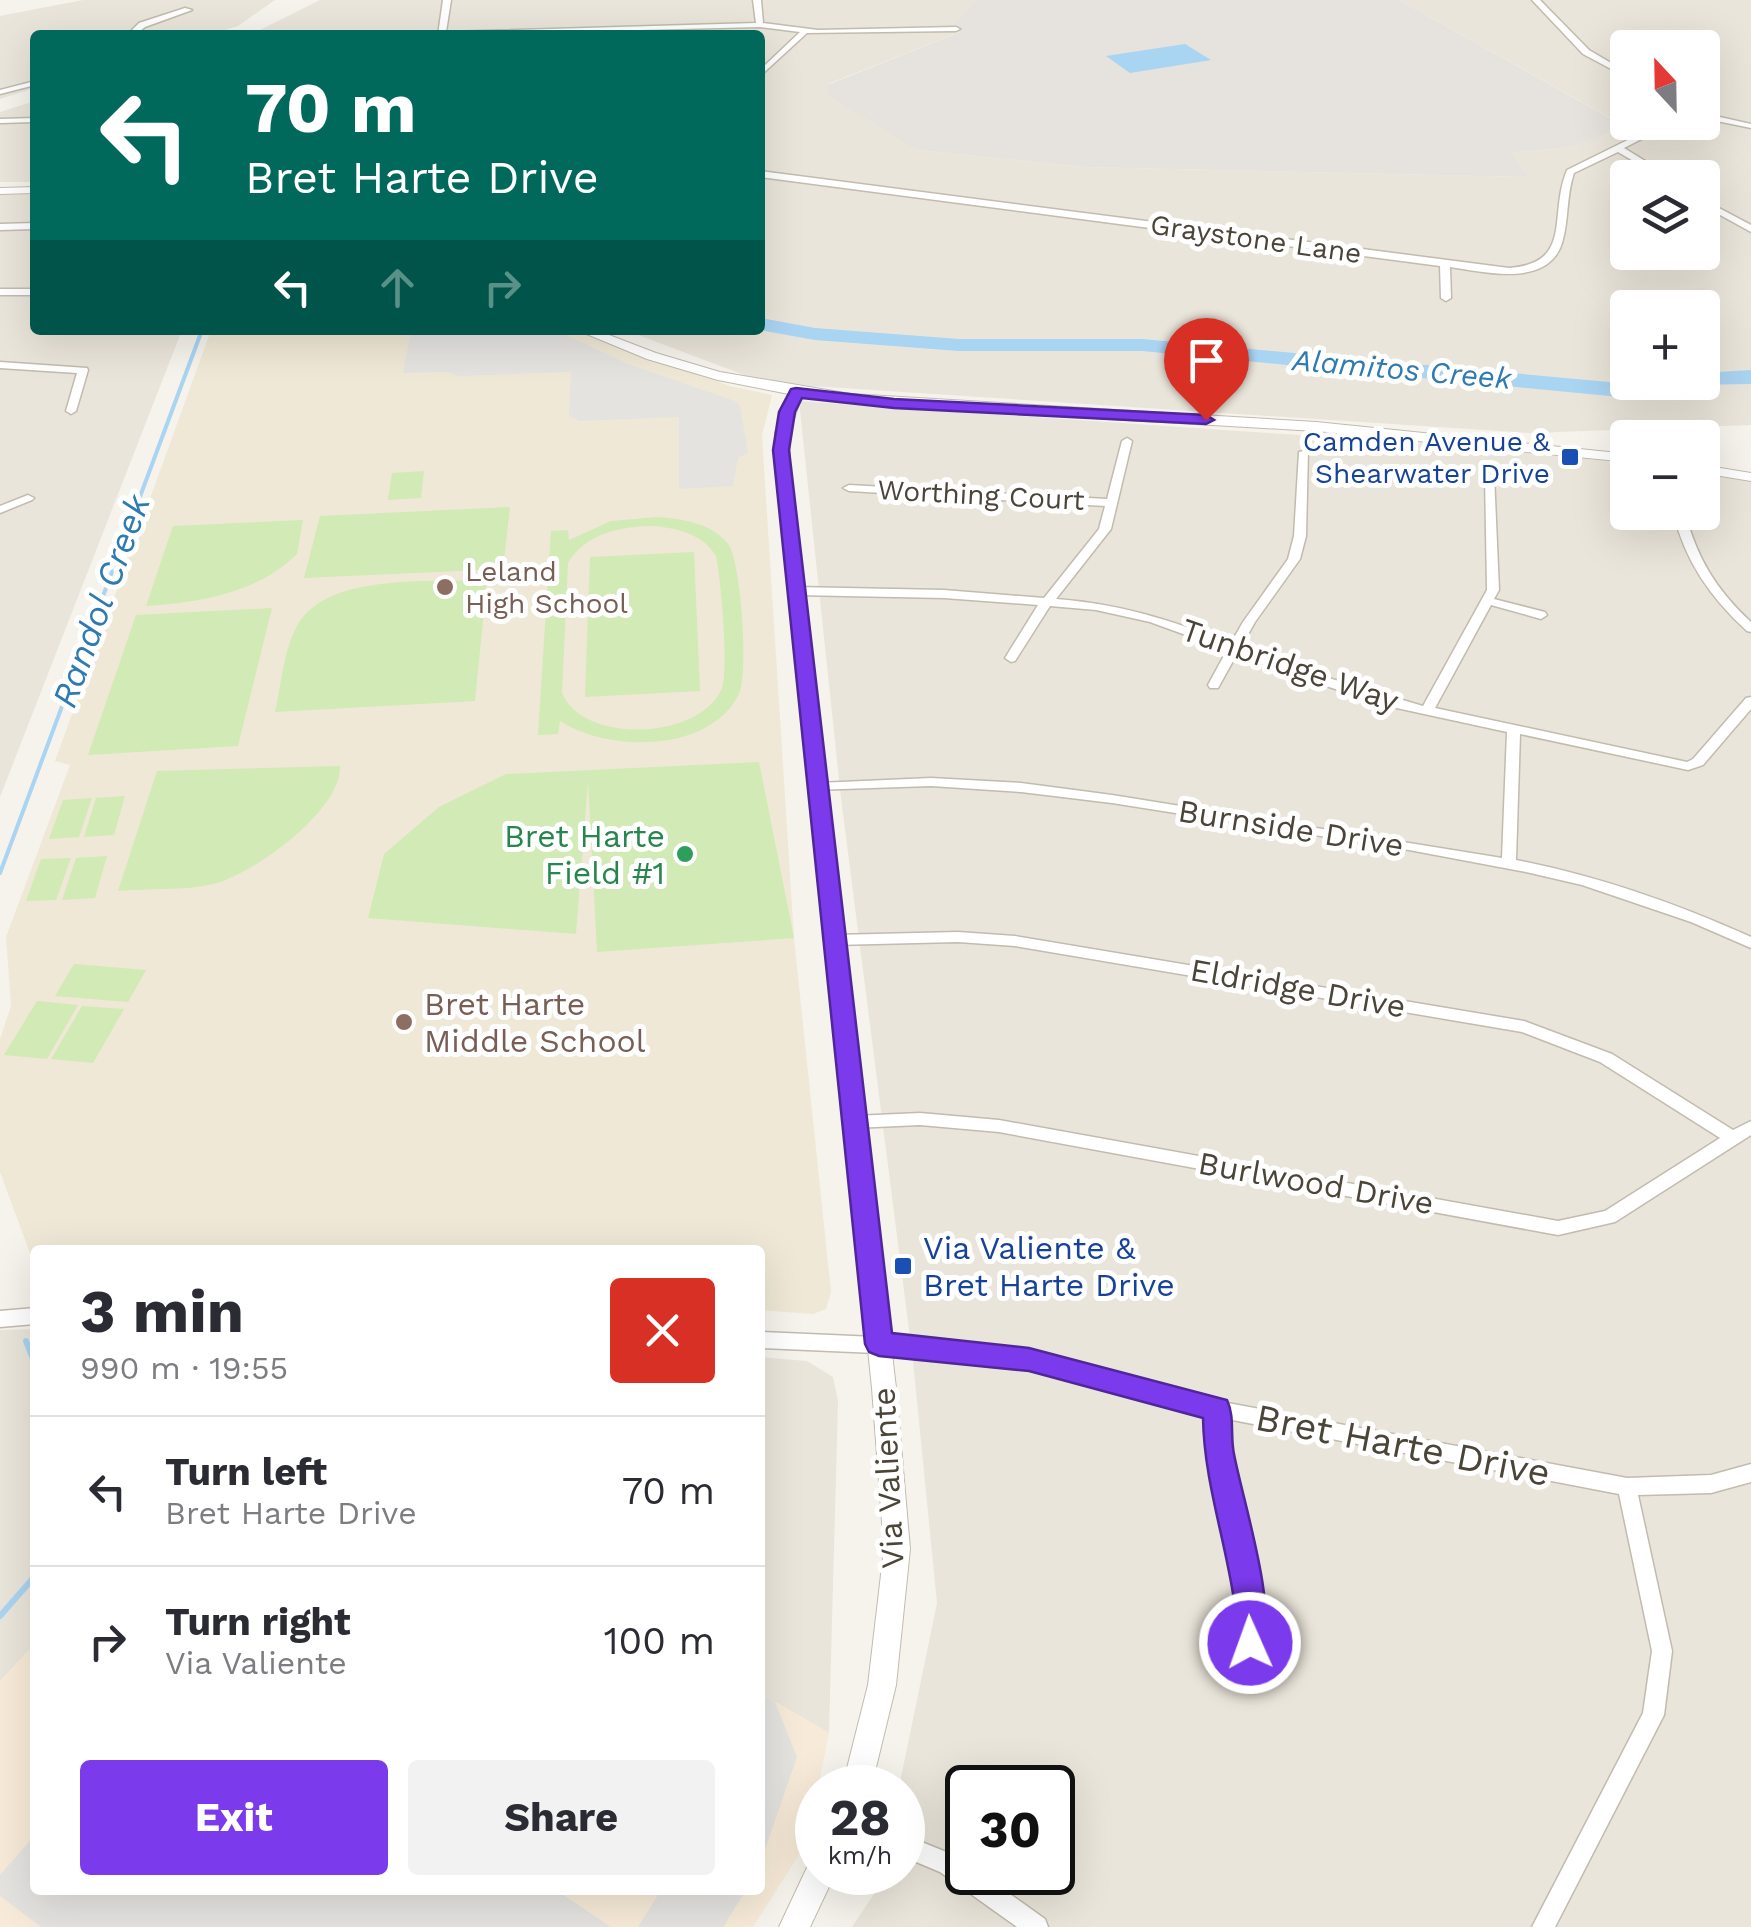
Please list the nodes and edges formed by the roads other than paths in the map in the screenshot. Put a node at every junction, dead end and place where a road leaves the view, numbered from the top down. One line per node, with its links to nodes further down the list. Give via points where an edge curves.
1 (447, 0): 8 (street)
2 (756, 0): 5 (street)
3 (1536, 0): 11 (street, via 1586,52)
4 (188, 10): 7 (street)
5 (760, 24): 9 (street); 10 (street)
6 (956, 29): 10 (street)
7 (137, 30)
8 (443, 30)
9 (587, 30)
10 (805, 31): 12 (street)
11 (1610, 66)
12 (765, 69)
13 (30, 84): 14 (street)
14 (0, 92)
15 (1720, 119): 18 (street)
16 (30, 120): 17 (street)
17 (0, 121)
18 (1751, 126)
19 (1636, 140): 20 (street, Graystone Lane)
20 (1619, 149): 21 (street); 29 (street, Graystone Lane, via 1570,172 1557,248 1539,266)
21 (1638, 160)
22 (765, 175): 29 (street, Graystone Lane)
23 (30, 190): 24 (street)
24 (0, 191)
25 (1720, 211): 28 (street)
26 (30, 226): 27 (street)
27 (0, 227)
28 (1751, 229)
29 (1445, 264): 32 (street)
30 (0, 292): 31 (street)
31 (30, 292)
32 (1446, 298)
33 (597, 335): 35 (street, via 697,372)
34 (0, 366): 36 (street, via 83,370)
35 (796, 392): 39 (street, via 1304,426); 48 (street, Via Valiente, via 781,450)
36 (71, 410)
37 (1128, 442): 45 (street)
38 (1304, 452): 53 (street, via 1294,559)
39 (1610, 456)
40 (1720, 472): 42 (street)
41 (1490, 476): 50 (street)
42 (1751, 478)
43 (848, 488): 45 (street, Worthing Court)
44 (28, 498): 46 (street)
45 (1113, 503): 49 (street, via 1105,528)
46 (0, 510)
47 (1683, 530): 52 (street, via 1697,568)
48 (796, 591): 49 (street, Tunbridge Way); 59 (street, Via Valiente)
49 (1048, 600): 53 (street, Tunbridge Way, via 1154,619); 54 (street)
50 (1488, 601): 51 (street); 57 (street)
51 (1541, 615)
52 (1751, 628)
53 (1237, 648): 55 (street); 57 (street, Tunbridge Way, via 1343,688)
54 (1011, 658)
55 (1214, 685)
56 (1751, 702): 58 (street, Tunbridge Way, via 1688,766)
57 (1427, 710): 58 (street, Tunbridge Way)
58 (1514, 728): 60 (street)
59 (818, 787): 60 (street, Burnside Drive, via 931,782 1032,789); 61 (street, Via Valiente)
60 (1509, 861): 62 (street, Burnside Drive, via 1618,888)
61 (834, 940): 63 (street, Via Valiente); 65 (street, Eldridge Drive, via 1015,941 1524,1027 1606,1058)
62 (1751, 943)
63 (854, 1122): 65 (street, Burlwood Drive, via 999,1126 1558,1228 1610,1218); 69 (street, Via Valiente)
64 (1751, 1127): 65 (street, Burlwood Drive)
65 (1733, 1138)
66 (30, 1316): 67 (street)
67 (0, 1319)
68 (765, 1340): 69 (street, Bret Harte Drive)
69 (879, 1344): 70 (street, Bret Harte Drive, via 1029,1360); 74 (street, Via Valiente, via 897,1549 882,1685)
70 (1217, 1409): 72 (street, Bret Harte Drive); 73 (street, via 1218,1448 1250,1604)
71 (1751, 1472): 72 (street, Bret Harte Drive, via 1710,1484)
72 (1627, 1487): 79 (street, via 1662,1651 1652,1716)
73 (1250, 1643)
74 (862, 1765)
75 (925, 1854): 78 (street)
76 (810, 1895): 77 (street)
77 (794, 1927)
78 (1036, 1927)
79 (1543, 1927)

